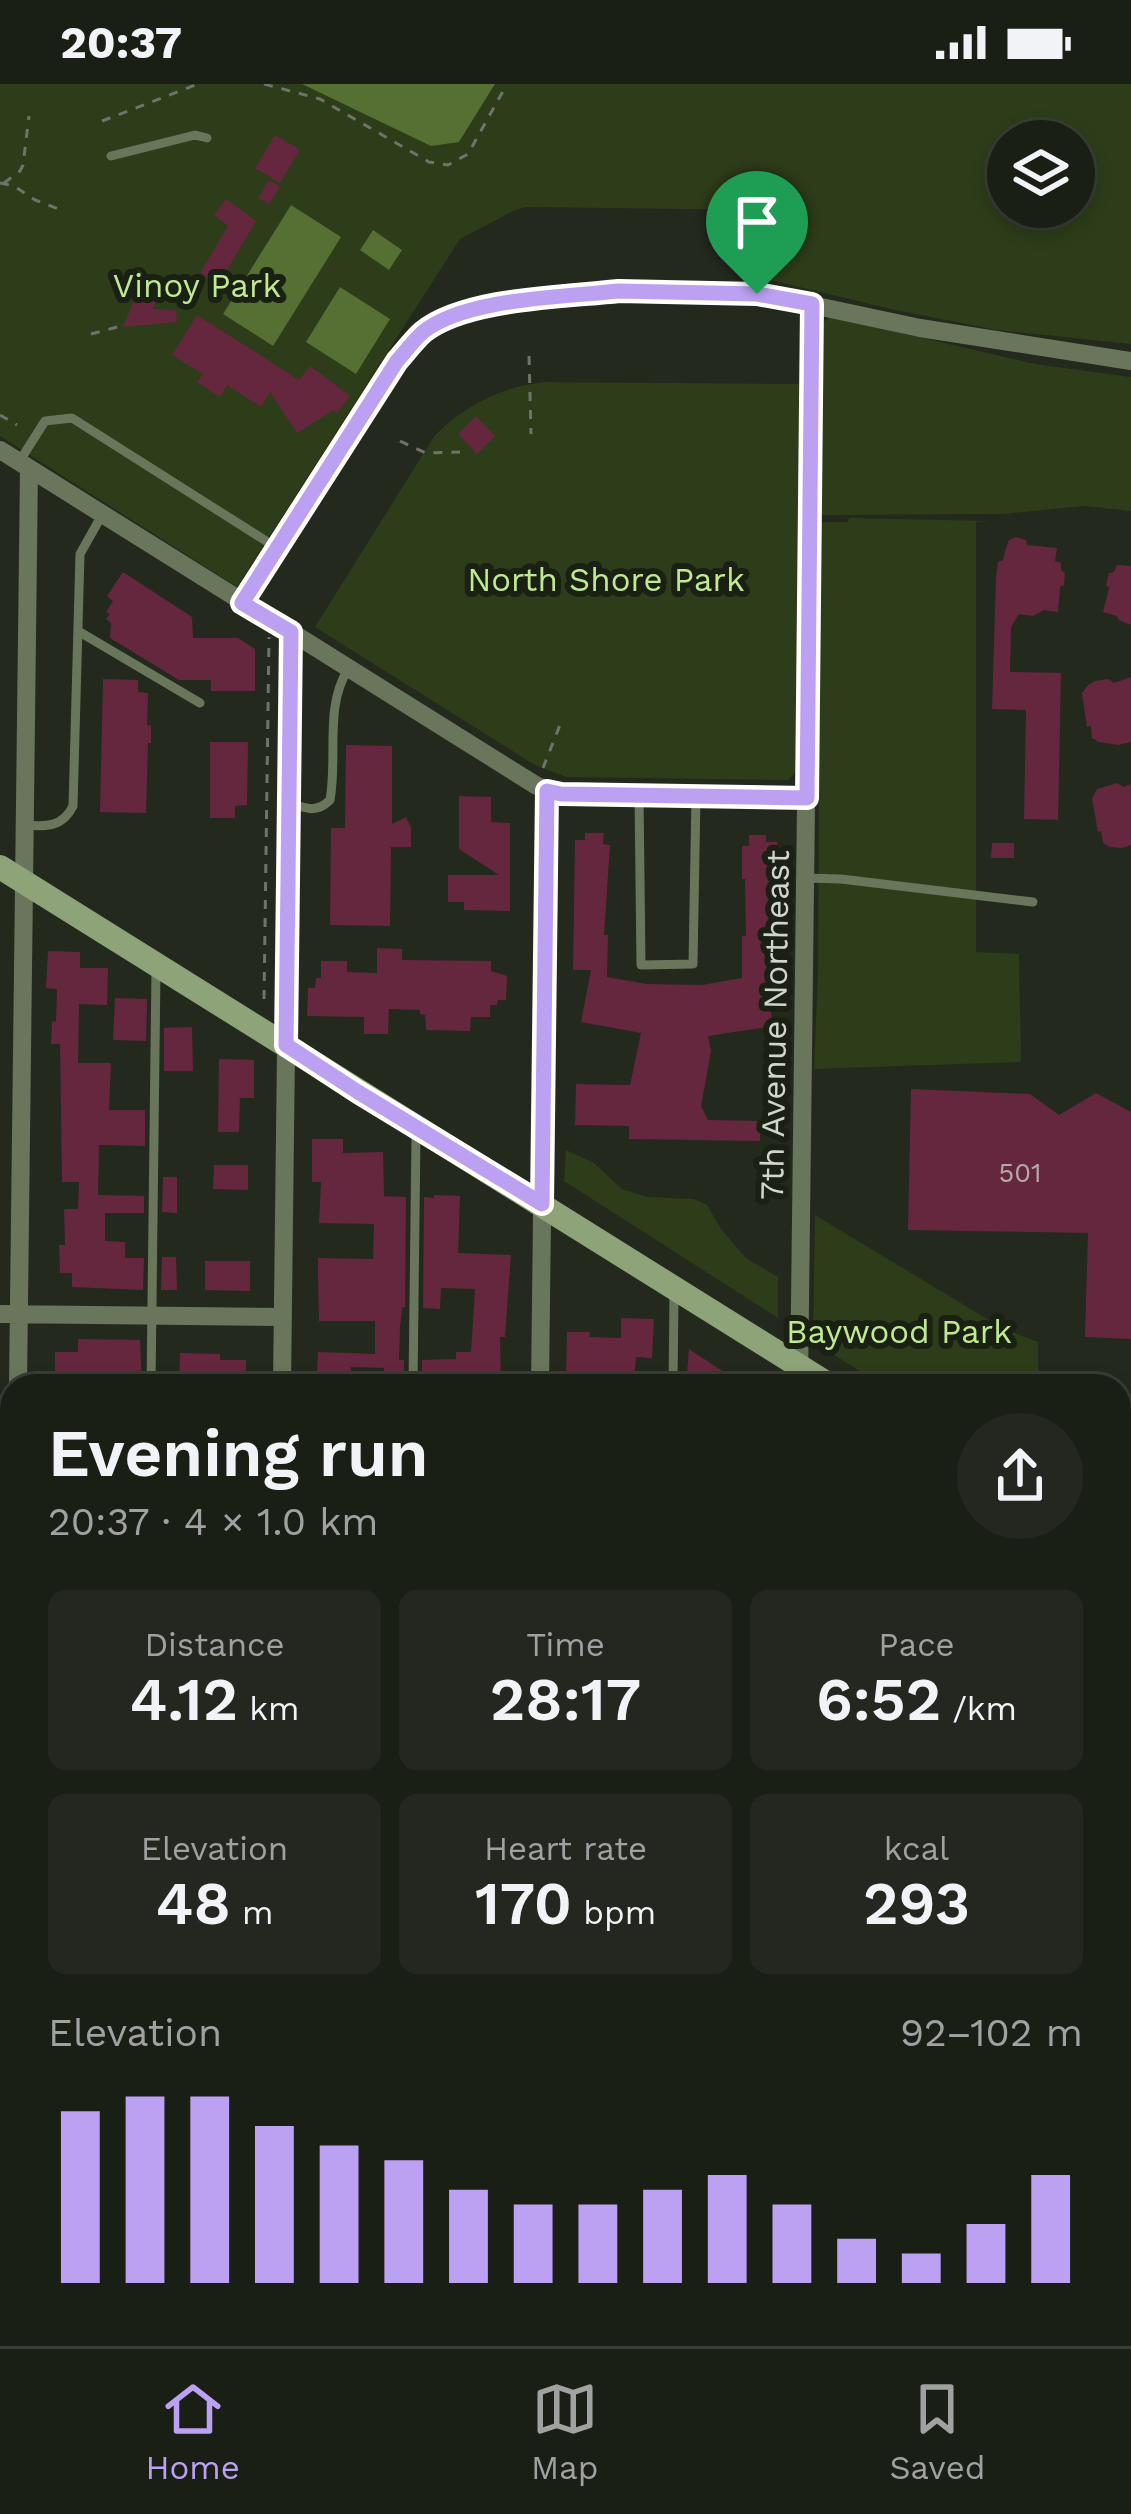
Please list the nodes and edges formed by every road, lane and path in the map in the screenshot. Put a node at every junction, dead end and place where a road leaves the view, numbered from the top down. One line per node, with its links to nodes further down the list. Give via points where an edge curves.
1 (198, 84): 5 (path)
2 (264, 84): 3 (path, via 320,99 448,166 468,154)
3 (507, 84)
4 (29, 116): 8 (path, via 23,165)
5 (102, 121)
6 (207, 138): 7 (lane)
7 (112, 156)
8 (2, 183): 9 (path)
9 (61, 209)
10 (812, 304): 14 (street); 23 (lane, via 757,294 619,291 459,314 424,331 397,361); 33 (street, 7th Avenue Northeast)
11 (122, 326): 12 (path)
12 (91, 334)
13 (530, 356): 17 (path)
14 (1131, 361)
15 (0, 415): 16 (path)
16 (17, 425)
17 (531, 434)
18 (400, 441): 20 (path, via 426,453)
19 (0, 450): 21 (street)
20 (460, 452)
21 (24, 466): 22 (street); 23 (lane, via 44,421 72,418); 35 (street)
22 (102, 515): 24 (street); 26 (lane, via 80,554)
23 (277, 548): 24 (lane)
24 (242, 603): 25 (street)
25 (284, 629): 27 (street); 34 (street); 41 (path, via 268,647)
26 (78, 632): 28 (lane); 35 (lane, via 73,806 57,824)
27 (348, 669): 30 (street); 34 (lane, via 334,704 331,800 308,809)
28 (200, 703)
29 (562, 720): 30 (path)
30 (542, 789): 31 (street); 44 (street)
31 (639, 796): 32 (street); 32 (lane, via 641,964 692,964)
32 (696, 796): 33 (street)
33 (807, 798): 37 (street, 7th Avenue Northeast)
34 (290, 803): 42 (street)
35 (25, 825): 38 (street)
36 (0, 867): 38 (street)
37 (806, 878): 39 (lane); 56 (street, 7th Avenue Northeast)
38 (24, 883): 40 (street); 46 (street, via 14,982)
39 (1033, 902)
40 (157, 964): 42 (street); 47 (lane)
41 (264, 999)
42 (286, 1045): 43 (street); 48 (street)
43 (416, 1128): 44 (street); 52 (lane)
44 (542, 1204): 45 (street); 53 (street)
45 (674, 1289): 54 (lane); 55 (street)
46 (9, 1314): 47 (street); 49 (street)
47 (152, 1316): 48 (street); 50 (lane)
48 (283, 1317): 51 (street)
49 (16, 1374)
50 (151, 1374)
51 (282, 1374)
52 (413, 1374)
53 (540, 1374)
54 (673, 1374)
55 (797, 1374)
56 (800, 1374)

